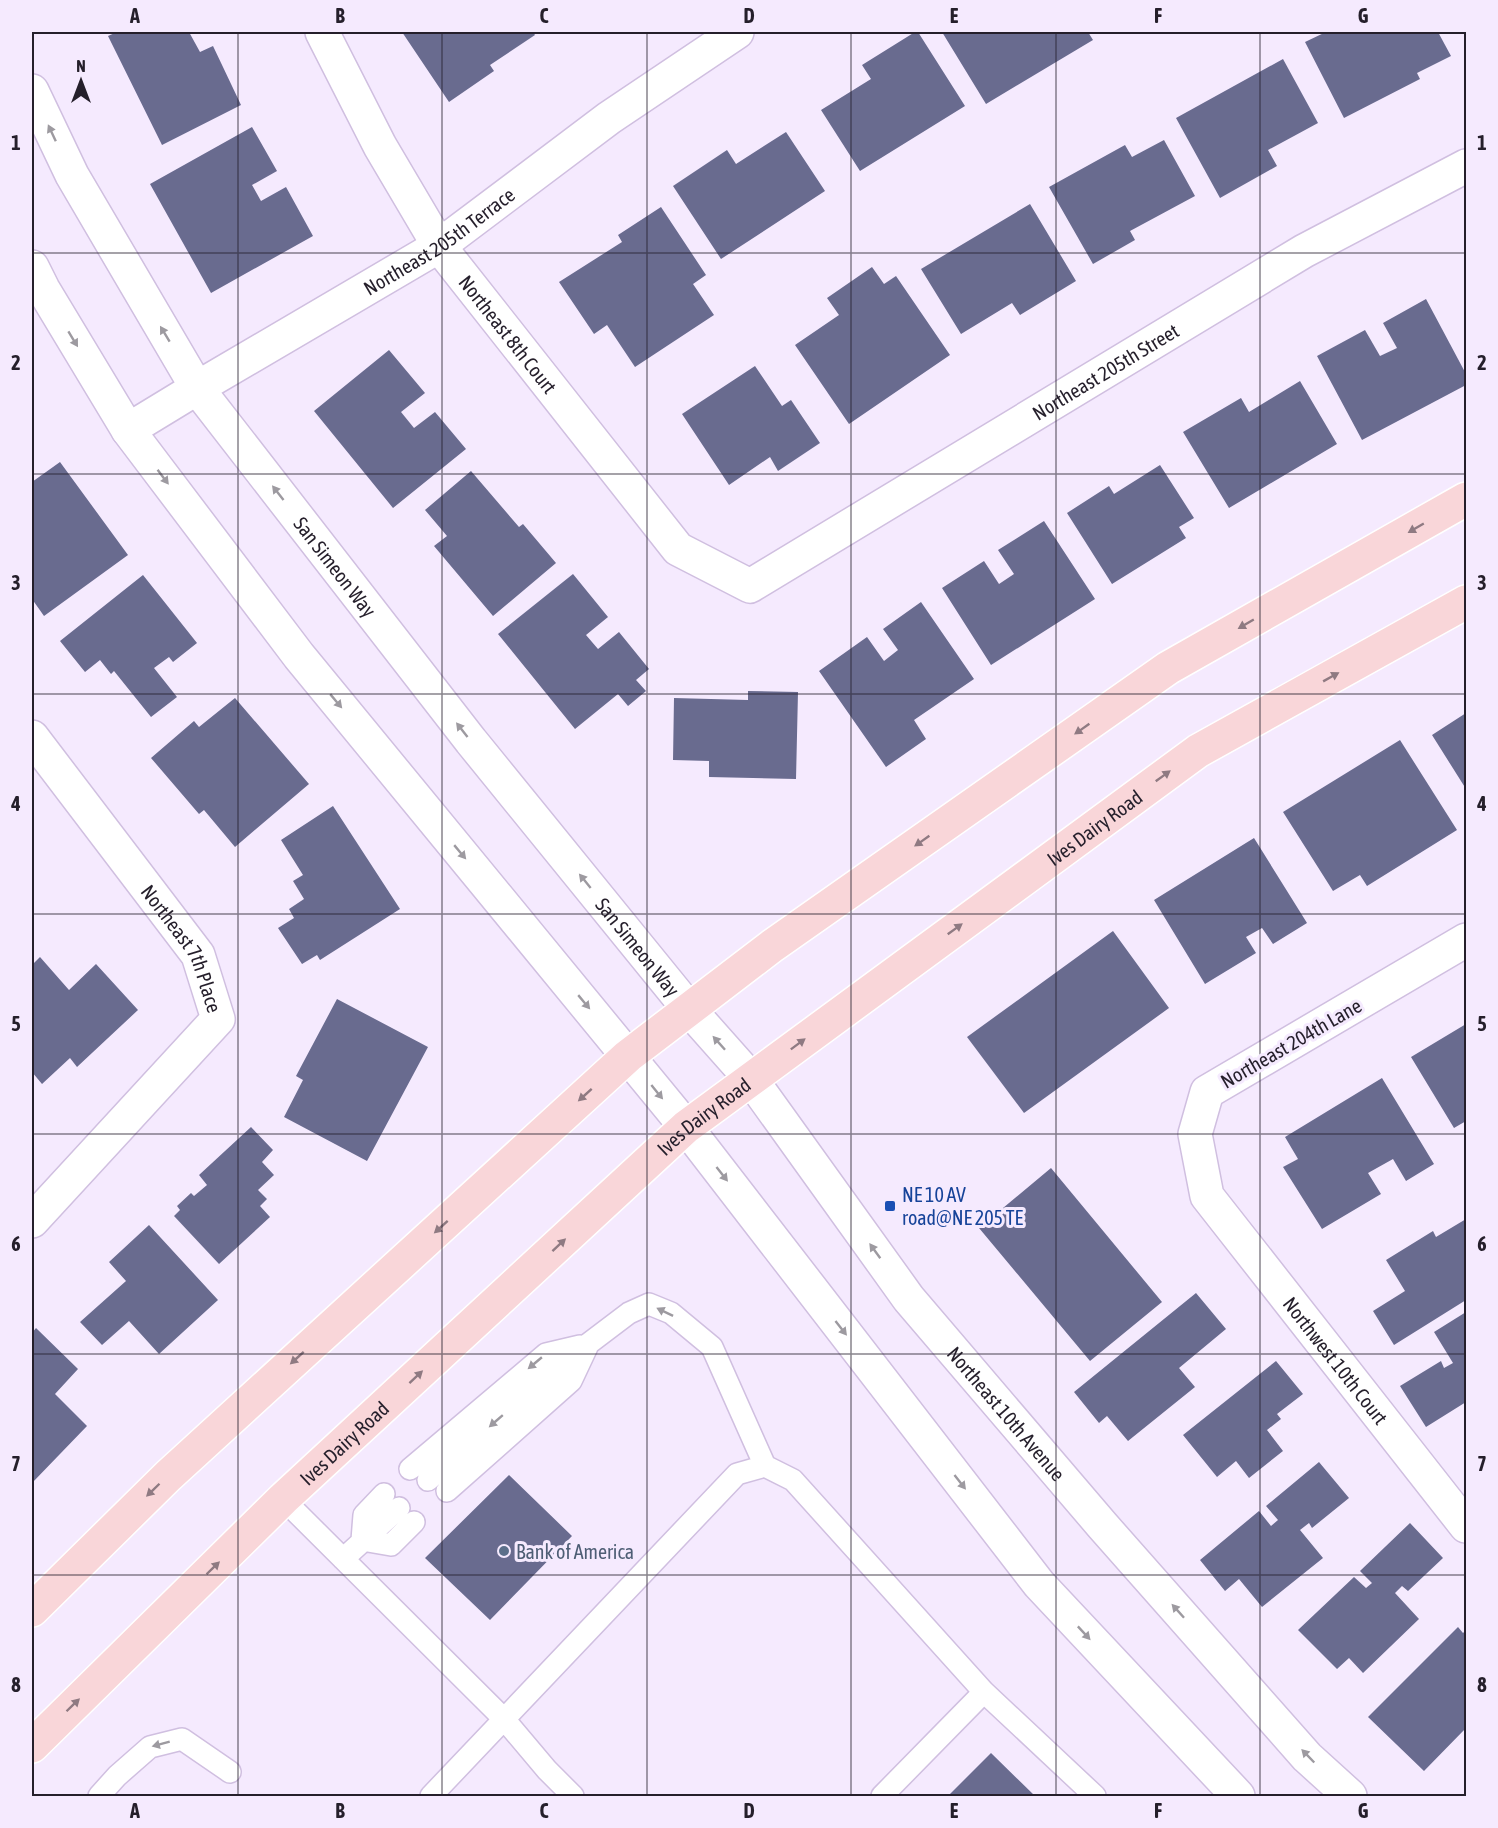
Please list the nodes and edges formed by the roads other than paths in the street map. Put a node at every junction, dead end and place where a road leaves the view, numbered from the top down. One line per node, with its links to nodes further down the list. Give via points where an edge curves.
1 (322, 32): 5 (street, Northeast 8th Court, via 380,146)
2 (737, 32): 5 (street, Northeast 205th Terrace, via 609,118)
3 (32, 91): 7 (street, San Simeon Way, one-way to 3, via 72,176)
4 (1467, 166): 10 (street, Northeast 205th Street, via 1304,251)
5 (438, 246): 7 (street, Northeast 205th Terrace); 10 (street, Northeast 8th Court, via 678,549)
6 (32, 267): 8 (street, one-way to 8)
7 (197, 388): 8 (street, Northeast 205th Terrace); 14 (street, San Simeon Way, one-way to 7, via 471,741)
8 (128, 430): 15 (street, one-way to 15, via 299,656)
9 (1467, 499): 14 (main road, one-way to 14, via 1168,668)
10 (750, 586)
11 (1467, 602): 16 (main road, Ives Dairy Road, one-way to 11, via 1198,751)
12 (32, 737): 19 (street, Northeast 7th Place, via 198,955 218,1019)
13 (1467, 940): 18 (street, Northeast 204th Lane, via 1207,1092 1195,1134)
14 (688, 1008): 15 (main road); 16 (street, Northeast 10th Avenue, one-way to 14)
15 (628, 1056): 17 (street, one-way to 17); 31 (main road, one-way to 31, via 168,1476)
16 (751, 1079): 17 (main road, Ives Dairy Road); 42 (street, Northeast 10th Avenue, one-way to 16, via 1299,1748 909,1299)
17 (686, 1127): 26 (main road, Ives Dairy Road, one-way to 17); 41 (street, one-way to 41, via 1039,1584)
18 (1207, 1196): 28 (street, Northwest 10th Court)
19 (32, 1221)
20 (589, 1343): 21 (lane, one-way to 20, via 712,1347 671,1313 649,1304 629,1313); 22 (lane, one-way to 22, via 546,1354); 23 (lane, one-way to 23); 24 (lane, via 571,1381)
21 (765, 1466): 32 (lane, via 793,1480); 33 (lane, via 737,1473)
22 (410, 1469)
23 (428, 1480)
24 (447, 1491)
25 (384, 1494): 29 (lane, via 364,1515)
26 (283, 1499): 30 (lane); 34 (main road, Ives Dairy Road, one-way to 26)
27 (407, 1515): 29 (lane)
28 (1467, 1526)
29 (362, 1540): 30 (lane)
30 (344, 1559): 33 (lane)
31 (32, 1610)
32 (984, 1692): 39 (lane); 40 (lane)
33 (504, 1719): 37 (lane); 38 (lane)
34 (32, 1746)
35 (230, 1772): 36 (lane, one-way to 36, via 182,1739 150,1747)
36 (99, 1797)
37 (431, 1797)
38 (573, 1797)
39 (882, 1797)
40 (1095, 1797)
41 (1238, 1797)
42 (1350, 1797)

